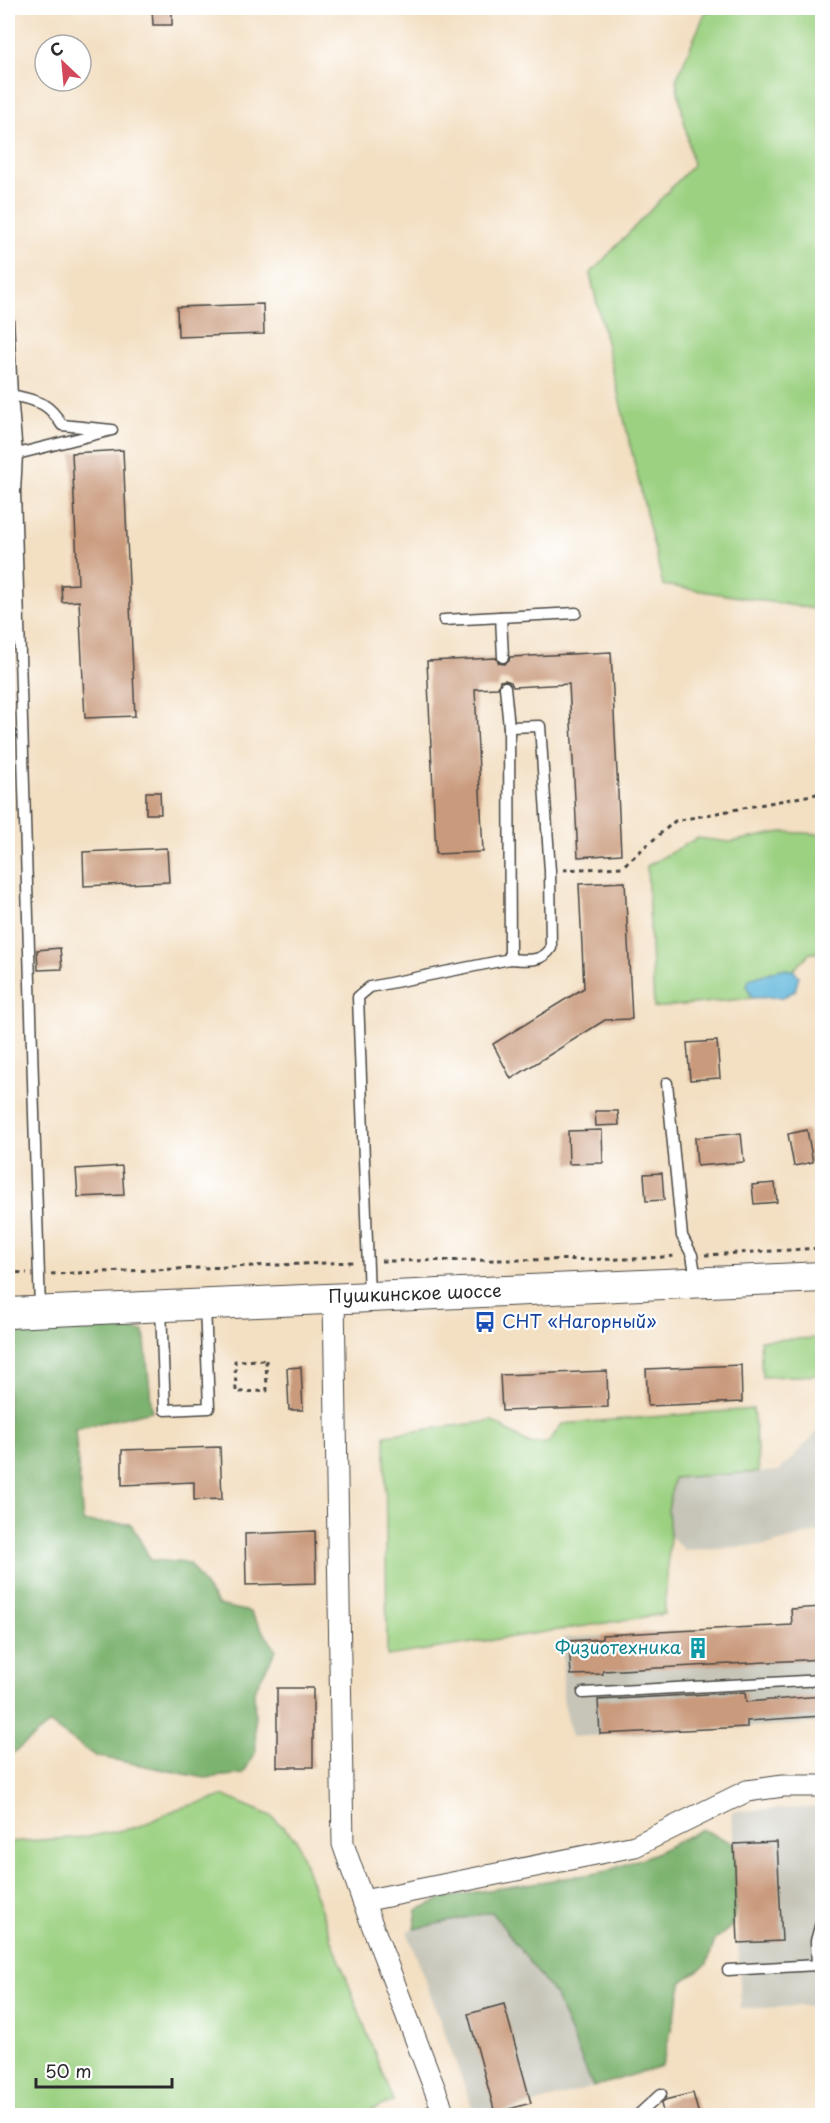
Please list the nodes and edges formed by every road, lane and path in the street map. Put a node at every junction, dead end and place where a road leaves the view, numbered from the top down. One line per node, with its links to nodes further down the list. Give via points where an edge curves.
1 (8, 319): 2 (lane)
2 (10, 395): 3 (lane); 3 (lane, via 41,402 62,425 112,430)
3 (17, 454): 18 (lane, via 15,504)
4 (576, 613): 5 (lane)
5 (501, 617): 6 (lane); 7 (lane)
6 (444, 620)
7 (503, 657)
8 (505, 687): 9 (lane)
9 (509, 727): 11 (lane, via 540,726); 12 (lane)
10 (822, 793): 11 (path, via 675,821 622,867)
11 (550, 871): 12 (lane, via 551,948 547,955 534,960)
12 (510, 959): 15 (lane, via 370,987 358,997)
13 (667, 1083): 16 (lane, via 682,1236)
14 (822, 1248): 16 (path)
15 (368, 1261): 16 (path, via 633,1259); 18 (path); 20 (lane)
16 (695, 1269): 19 (main road, Пушкинское шоссе); 20 (main road, Пушкинское шоссе)
17 (8, 1272): 18 (path)
18 (39, 1274): 24 (lane)
19 (822, 1277)
20 (369, 1296): 21 (main road, Пушкинское шоссе)
21 (334, 1298): 22 (main road, Пушкинское шоссе); 30 (street, via 343,1844)
22 (205, 1304): 23 (main road, Пушкинское шоссе); 23 (lane, via 209,1408 165,1410)
23 (161, 1306): 24 (main road, Пушкинское шоссе)
24 (40, 1311): 25 (main road, Пушкинское шоссе)
25 (8, 1313)
26 (235, 1360): 26 (path, via 266,1360 267,1391 236,1392)
27 (822, 1680): 28 (lane)
28 (583, 1693)
29 (822, 1786): 30 (street, via 747,1791 635,1846)
30 (363, 1901): 34 (street)
31 (822, 1919): 32 (lane, via 816,1941 817,1965)
32 (728, 1971)
33 (661, 2094): 36 (lane)
34 (443, 2111): 35 (lane)
35 (419, 2115)
36 (637, 2115)

